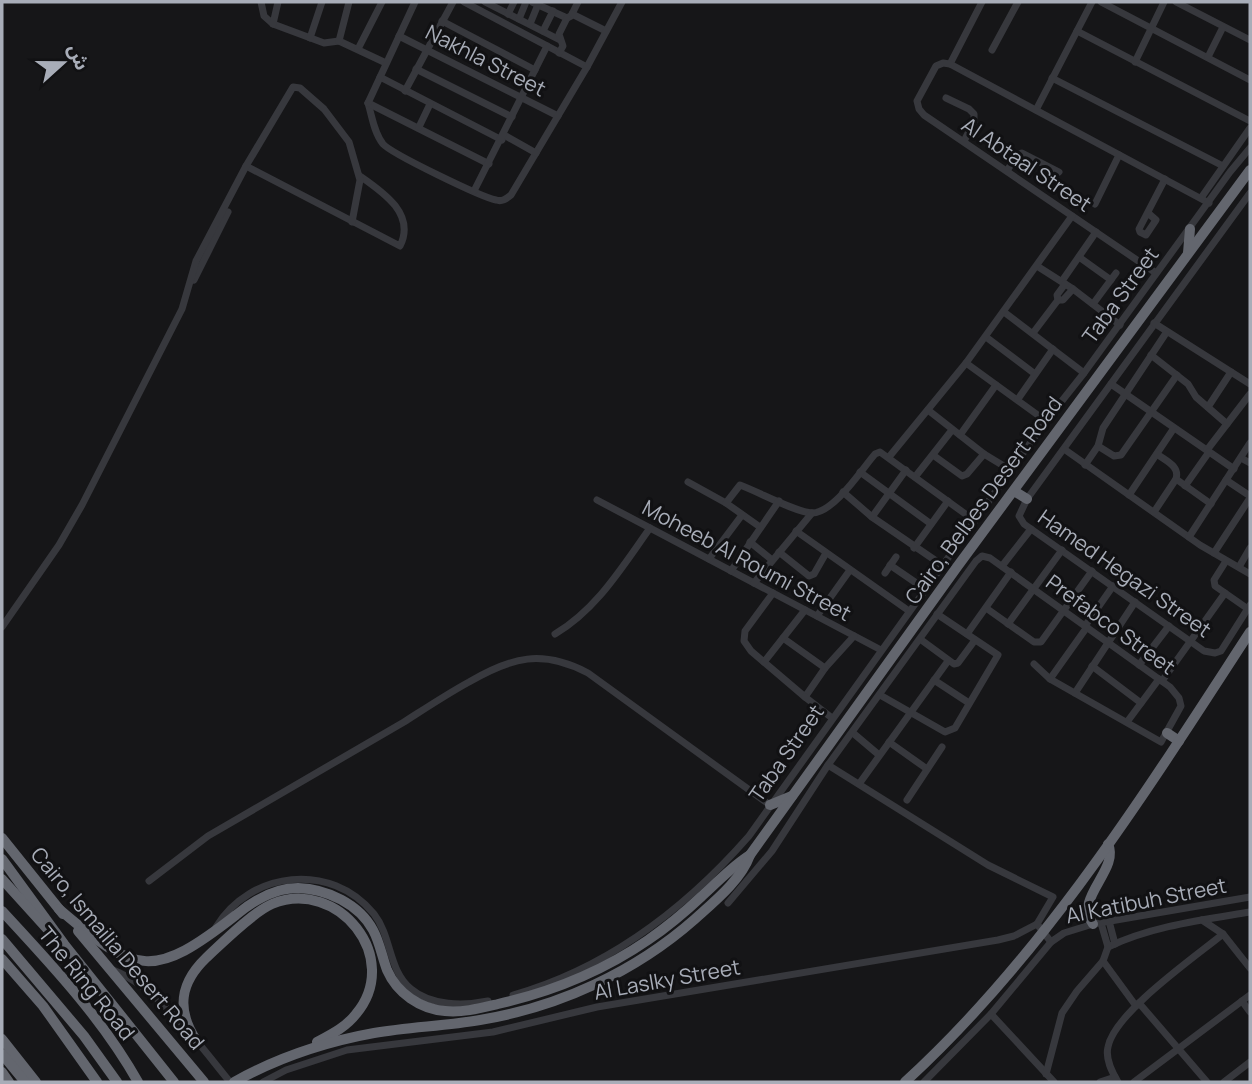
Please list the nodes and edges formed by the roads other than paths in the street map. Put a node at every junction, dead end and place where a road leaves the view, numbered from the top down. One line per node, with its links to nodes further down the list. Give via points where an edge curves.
1 (261, 2): 28 (street, via 264,16)
2 (278, 2): 28 (street)
3 (322, 2): 36 (street)
4 (349, 2): 39 (street)
5 (382, 2): 41 (street)
6 (415, 2): 35 (street)
7 (453, 2): 27 (street)
8 (464, 2): 40 (street)
9 (485, 2): 22 (street)
10 (514, 2): 24 (street)
11 (526, 2): 26 (street)
12 (578, 2): 25 (street)
13 (612, 2): 21 (street)
14 (982, 2): 48 (street)
15 (1092, 2): 34 (street)
16 (1101, 2): 31 (street)
17 (1164, 2): 31 (street)
18 (1176, 2): 30 (street)
19 (536, 3): 23 (street); 29 (street)
20 (1015, 3): 43 (street)
21 (621, 4): 33 (street)
22 (498, 5): 24 (street)
23 (553, 11): 25 (street); 32 (street)
24 (508, 14): 26 (street)
25 (570, 16): 33 (street); 37 (street)
26 (519, 19): 29 (street)
27 (442, 21): 42 (street); 51 (street)
28 (273, 24): 36 (street)
29 (530, 24): 32 (street)
30 (1223, 27): 38 (street); 45 (street)
31 (1152, 29): 45 (street); 46 (street)
32 (543, 31): 37 (street)
33 (606, 31): 49 (street)
34 (1077, 31): 46 (street); 53 (street)
35 (399, 36): 42 (street, Nakhla Street); 47 (street)
36 (310, 38): 39 (street, via 324,43)
37 (560, 40): 44 (street)
38 (1250, 40)
39 (339, 41): 41 (street)
40 (547, 46): 44 (street); 51 (street)
41 (358, 49): 47 (street)
42 (426, 49): 50 (street); 56 (street, Nakhla Street)
43 (992, 50)
44 (559, 53): 49 (street)
45 (1208, 57): 54 (street)
46 (1135, 62): 63 (street)
47 (386, 63): 52 (street)
48 (950, 64): 60 (street); 67 (street, Al Abtaal Street, via 936,66 917,101 924,115)
49 (587, 67): 61 (street)
50 (416, 69): 55 (street); 62 (street)
51 (535, 70): 56 (street)
52 (380, 77): 55 (street); 58 (street)
53 (1052, 78): 60 (street); 73 (street)
54 (1250, 79)
55 (405, 91): 59 (street)
56 (521, 97): 61 (street, Nakhla Street); 62 (street)
57 (946, 98): 67 (street, via 974,114)
58 (368, 103): 64 (street); 79 (street, via 378,136 391,151)
59 (430, 104): 64 (street); 66 (street)
60 (1036, 110): 70 (street)
61 (558, 116): 69 (street)
62 (512, 117): 66 (street)
63 (1250, 121)
64 (419, 127): 71 (street)
65 (1250, 128): 73 (street)
66 (503, 137): 69 (street); 71 (street)
67 (964, 141): 74 (street, Al Abtaal Street)
68 (1250, 148): 82 (street, Taba Street)
69 (536, 153): 79 (street, via 505,200)
70 (1119, 155): 78 (street); 83 (street)
71 (489, 164): 79 (street)
72 (249, 165): 77 (street, via 295,86 320,104 344,132); 86 (street); 206 (street, via 189,285 177,320 82,505)
73 (1223, 166): 81 (street)
74 (1007, 170): 76 (street, via 1022,153); 85 (street, Al Abtaal Street)
75 (1250, 170): 89 (highway, Cairo, Belbes Desert Road)
76 (1059, 172)
77 (360, 176): 86 (street); 86 (street, via 394,203 404,223 404,236 400,246)
78 (1165, 179): 81 (street); 84 (street)
79 (474, 191)
80 (1250, 193): 100 (street, Hamed Hegazi Street)
81 (1201, 198): 82 (street)
82 (1209, 203): 87 (street, Taba Street)
83 (1096, 204)
84 (1148, 213)
85 (1072, 216): 88 (street, Al Abtaal Street); 91 (street)
86 (352, 222)
87 (1190, 229): 89 (highway); 93 (street, Taba Street)
88 (1096, 232): 90 (street); 93 (street, Al Abtaal Street)
89 (1188, 253): 146 (highway, Cairo, Belbes Desert Road)
90 (1079, 257): 94 (street); 95 (street)
91 (1037, 266): 95 (street); 99 (street)
92 (1116, 273): 94 (street)
93 (1156, 273): 101 (street, Taba Street)
94 (1111, 280): 98 (street)
95 (1064, 282): 96 (street); 97 (street)
96 (1073, 289): 97 (street); 98 (street)
97 (1058, 300): 102 (street)
98 (1093, 304): 101 (street)
99 (1004, 312): 102 (street); 104 (street)
100 (1154, 323): 103 (street); 112 (street, Hamed Hegazi Street)
101 (1120, 325): 109 (street, Taba Street)
102 (1032, 333): 105 (street)
103 (1166, 333): 106 (street); 108 (street)
104 (985, 338): 107 (street); 110 (street)
105 (1053, 349): 109 (street); 110 (street)
106 (1151, 355): 111 (street); 115 (street)
107 (966, 363): 114 (street); 119 (street)
108 (1231, 372): 113 (street); 118 (street)
109 (1084, 373): 121 (street, Taba Street)
110 (1035, 374): 117 (street)
111 (1177, 376): 118 (street); 120 (street)
112 (1111, 384): 115 (street); 128 (street, Hamed Hegazi Street)
113 (1250, 384)
114 (996, 385): 117 (street); 125 (street)
115 (1126, 394): 120 (street); 127 (street, via 1103,428)
116 (1250, 394): 122 (street)
117 (1018, 399): 121 (street)
118 (1208, 407): 122 (street)
119 (928, 410): 124 (street); 132 (street)
120 (1152, 412): 123 (street); 127 (street, via 1119,456)
121 (1046, 421): 139 (street, Taba Street)
122 (1227, 424): 129 (street)
123 (1174, 428): 129 (street); 131 (street)
124 (952, 430): 125 (street); 133 (street)
125 (960, 435): 130 (street)
126 (1250, 443): 134 (street)
127 (1098, 446): 136 (street)
128 (1064, 449): 136 (street); 151 (street, Hamed Hegazi Street)
129 (1208, 451): 137 (street); 145 (street)
130 (984, 454): 133 (street, via 965,476); 139 (street)
131 (1157, 454): 142 (street, via 1176,468); 149 (street)
132 (887, 455): 138 (street); 140 (street, via 875,454)
133 (933, 455): 141 (street)
134 (1241, 458): 135 (street); 137 (street)
135 (1250, 463)
136 (1086, 465): 149 (street)
137 (1234, 469): 143 (street)
138 (906, 470): 141 (street); 148 (street)
139 (1012, 471): 161 (street, Taba Street)
140 (860, 472): 147 (street); 148 (street)
141 (915, 477): 154 (street)
142 (1177, 479): 145 (street); 157 (street)
143 (1226, 480): 150 (street); 156 (street)
144 (688, 482): 155 (street)
145 (1185, 486): 156 (street)
146 (1014, 491): 151 (highway); 193 (highway, Cairo, Belbes Desert Road)
147 (843, 492): 158 (street, via 825,509); 160 (street)
148 (889, 494): 160 (street); 162 (street)
149 (1129, 495): 157 (street)
150 (1250, 497): 174 (street)
151 (1027, 499): 165 (street, Hamed Hegazi Street, via 1019,516)
152 (597, 500): 164 (street, Moheeb Al Roumi Street)
153 (779, 501): 155 (street, via 740,485); 158 (street); 163 (street)
154 (948, 501): 161 (street); 162 (street)
155 (726, 503): 159 (street)
156 (1210, 504): 167 (street)
157 (1154, 512): 167 (street)
158 (811, 513): 166 (street)
159 (742, 515): 163 (street); 176 (street)
160 (872, 517): 169 (street)
161 (975, 521): 180 (street, Taba Street)
162 (931, 524): 169 (street)
163 (760, 527): 168 (street)
164 (650, 528): 176 (street, Moheeb Al Roumi Street); 209 (street, via 594,602)
165 (1031, 529): 171 (street, Hamed Hegazi Street); 181 (street)
166 (796, 531): 172 (street); 173 (street)
167 (1189, 537): 174 (street)
168 (750, 542): 177 (street); 184 (street)
169 (914, 548): 180 (street)
170 (1250, 548): 182 (street)
171 (1062, 550): 185 (street, Hamed Hegazi Street); 192 (street)
172 (779, 552): 173 (street, via 809,576); 177 (street)
173 (827, 553): 183 (street)
174 (1214, 554): 178 (street)
175 (896, 557): 179 (street)
176 (709, 559): 184 (street, Moheeb Al Roumi Street)
177 (772, 560): 189 (street)
178 (1226, 561): 182 (street); 195 (street, via 1214,580)
179 (890, 565): 187 (street); 191 (street)
180 (942, 565): 191 (street, Taba Street)
181 (1002, 566): 186 (street, Prefabco Street); 193 (street, Prefabco Street, via 990,558 979,558)
182 (1239, 567): 188 (street)
183 (850, 570): 200 (street); 203 (street)
184 (731, 571): 189 (street, Moheeb Al Roumi Street)
185 (1092, 571): 190 (street, Hamed Hegazi Street); 201 (street)
186 (1011, 572): 192 (street, Prefabco Street); 198 (street)
187 (885, 573)
188 (1250, 574)
189 (754, 583): 194 (street, Moheeb Al Roumi Street)
190 (1113, 586): 196 (street, Hamed Hegazi Street); 207 (street)
191 (925, 589): 200 (street, Taba Street)
192 (1034, 589): 201 (street, Prefabco Street); 204 (street)
193 (946, 592): 202 (street); 239 (highway, Cairo, Belbes Desert Road)
194 (773, 593): 199 (street, Moheeb Al Roumi Street); 219 (street, via 744,637 746,646)
195 (1225, 593): 197 (street); 215 (street)
196 (1135, 602): 205 (street, Hamed Hegazi Street); 216 (street)
197 (1249, 607): 215 (street, Hamed Hegazi Street, via 1220,651 1210,653)
198 (986, 608): 204 (street); 210 (street)
199 (805, 610): 203 (street, Moheeb Al Roumi Street); 212 (street)
200 (909, 611): 217 (street, Taba Street)
201 (1064, 611): 204 (street, via 1039,643); 207 (street, Prefabco Street)
202 (937, 614): 210 (street); 213 (street)
203 (817, 616): 211 (street, Moheeb Al Roumi Street)
204 (1009, 624)
205 (1169, 626): 215 (street, Hamed Hegazi Street); 221 (street)
206 (2, 627)
207 (1086, 627): 216 (street, Prefabco Street); 224 (street)
208 (1250, 632): 237 (highway)
209 (555, 634)
210 (967, 635): 214 (street)
211 (854, 636): 217 (street, Moheeb Al Roumi Street); 223 (street)
212 (783, 638): 219 (street); 223 (street)
213 (920, 639): 218 (street); 228 (street)
214 (975, 640): 218 (street, via 958,663); 230 (street, via 999,655)
215 (1191, 641): 226 (street)
216 (1108, 642): 221 (street, Prefabco Street); 222 (street)
217 (881, 650): 233 (street, Taba Street)
218 (948, 661): 225 (street)
219 (764, 662): 229 (street)
220 (1034, 664): 224 (street)
221 (1139, 665): 226 (street, Prefabco Street)
222 (1093, 666): 227 (street); 231 (street)
223 (825, 668): 229 (street)
224 (1050, 679): 227 (street)
225 (934, 680): 230 (street); 232 (street)
226 (1161, 680): 231 (street); 236 (street, Prefabco Street, via 1176,693 1181,706)
227 (1074, 693): 234 (street)
228 (880, 695): 232 (street); 235 (street)
229 (805, 697): 233 (street)
230 (970, 703): 232 (street, via 948,732)
231 (1141, 703): 234 (street)
232 (910, 713): 238 (street)
233 (831, 719): 247 (street, Taba Street)
234 (1127, 722): 236 (street)
235 (853, 733): 239 (street); 241 (street)
236 (1164, 738): 237 (highway)
237 (1180, 741): 249 (highway)
238 (889, 742): 241 (street); 243 (street)
239 (836, 745): 242 (street); 245 (highway, Cairo, Belbes Desert Road)
240 (942, 747): 243 (street)
241 (879, 755): 244 (street)
242 (828, 765): 244 (street); 255 (street, via 772,851)
243 (927, 769): 246 (street)
244 (859, 784): 261 (street, via 988,865 1053,897)
245 (792, 796): 247 (highway); 250 (highway, Cairo, Belbes Desert Road)
246 (907, 800)
247 (770, 806): 253 (street, via 588,673 553,660 526,658 496,667 432,703 208,836); 271 (street, Taba Street, via 723,866 666,916 619,949)
248 (2, 838): 256 (highway, Cairo, Ismailia Desert Road)
249 (1108, 844): 260 (highway, via 1110,856 1088,905 1088,915); 261 (highway)
250 (750, 855): 271 (highway, via 648,940 594,971); 280 (highway, via 744,868 707,908 671,939 573,994 481,1020 374,1033)
251 (2, 859): 265 (highway, Cairo, Ismailia Desert Road)
252 (2, 879): 265 (highway, via 36,920)
253 (149, 881)
254 (1250, 897): 260 (street, Al Katibuh Street)
255 (729, 903)
256 (60, 909): 269 (highway, Cairo, Ismailia Desert Road); 271 (highway, via 111,951 139,961 165,960 192,947 257,899 294,888 320,891 346,902 364,917 392,979 420,1004 456,1012)
257 (2, 911): 292 (highway, The Ring Road, via 77,995)
258 (1250, 912): 259 (street)
259 (1202, 920): 262 (street); 266 (street, via 1156,929)
260 (1101, 923): 264 (street, Al Katibuh Street, via 1064,933); 266 (street)
261 (1040, 929): 264 (street); 284 (street, Al Laslky Street, via 998,940 597,1007 494,1032 347,1050); 298 (highway, via 960,1027)
262 (1223, 934): 270 (street); 274 (street)
263 (2, 939): 291 (highway, The Ring Road)
264 (1051, 942): 276 (street)
265 (64, 944): 293 (highway, Cairo, Ismailia Desert Road)
266 (1111, 945): 268 (street)
267 (2, 959): 290 (highway, via 43,1006)
268 (1103, 961): 274 (street); 285 (street, via 1062,1013)
269 (108, 968): 278 (street, via 143,987); 294 (highway, Cairo, Ismailia Desert Road)
270 (1250, 968)
271 (543, 989)
272 (1250, 995): 273 (street)
273 (1242, 1001): 275 (street); 279 (street)
274 (1138, 1004): 279 (street); 286 (street, via 1110,1038 1108,1062)
275 (1250, 1012)
276 (991, 1014): 285 (street); 299 (street)
277 (2, 1039): 289 (highway)
278 (195, 1040): 280 (highway, via 184,1009 189,978 263,908 308,899 341,912 362,936 372,970 365,1002 346,1024); 295 (street)
279 (1180, 1048): 302 (street); 303 (street)
280 (305, 1049): 295 (highway)
281 (2, 1054): 288 (highway)
282 (1250, 1062): 304 (street)
283 (2, 1072): 287 (highway)
284 (279, 1073): 296 (street, Al Laslky Street); 297 (street)
285 (1045, 1074): 300 (street)
286 (1117, 1080): 301 (street)
287 (9, 1082)
288 (25, 1082)
289 (36, 1082)
290 (97, 1082)
291 (117, 1082)
292 (138, 1082)
293 (174, 1082)
294 (204, 1082)
295 (232, 1082)
296 (264, 1082)
297 (273, 1082)
298 (905, 1082)
299 (924, 1082)
300 (1054, 1082)
301 (1100, 1082)
302 (1134, 1082)
303 (1207, 1082)
304 (1224, 1082)

